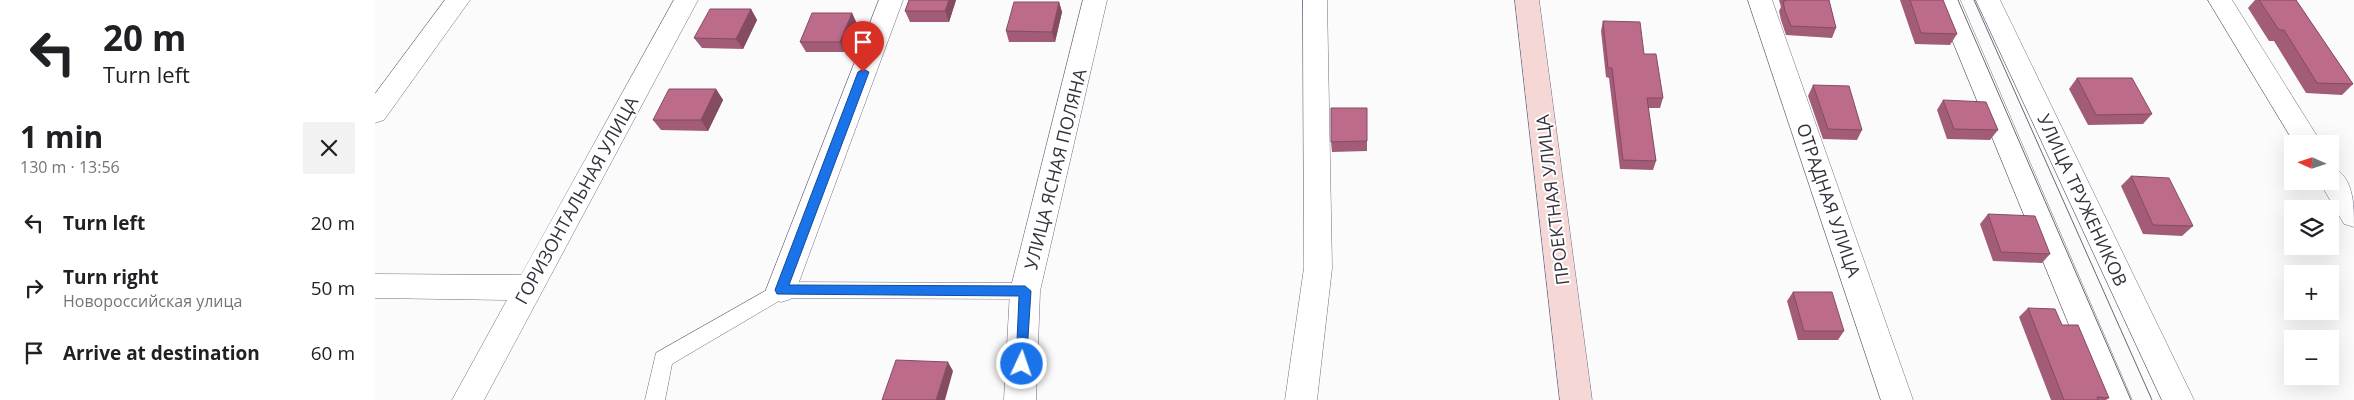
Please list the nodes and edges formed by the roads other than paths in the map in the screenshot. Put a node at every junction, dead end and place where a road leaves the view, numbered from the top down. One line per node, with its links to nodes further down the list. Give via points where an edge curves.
1 (458, 0): 11 (street)
2 (686, 0): 16 (street, ГОРИЗОНТАЛЬНАЯ УЛИЦА)
3 (891, 0): 17 (street)
4 (1095, 0): 18 (street, УЛИЦА ЯСНАЯ ПОЛЯНА)
5 (1315, 0): 22 (street, via 1318,268)
6 (1527, 0): 23 (main road, ПРОЕКТНАЯ УЛИЦА)
7 (1760, 0): 24 (street, ОТРАДНАЯ УЛИЦА)
8 (1948, 0): 25 (street)
9 (1988, 0): 26 (street, УЛИЦА ТРУЖЕНИКОВ)
10 (2220, 0): 12 (street)
11 (375, 113)
12 (2303, 135)
13 (2338, 190): 14 (street)
14 (2354, 216)
15 (375, 286): 16 (street)
16 (528, 288): 19 (street, ГОРИЗОНТАЛЬНАЯ УЛИЦА)
17 (781, 290): 18 (lane); 20 (lane, via 663,359)
18 (1025, 291): 21 (street, УЛИЦА ЯСНАЯ ПОЛЯНА)
19 (468, 400)
20 (655, 400)
21 (1020, 400)
22 (1301, 400)
23 (1576, 400)
24 (1897, 400)
25 (2115, 400)
26 (2179, 400)

